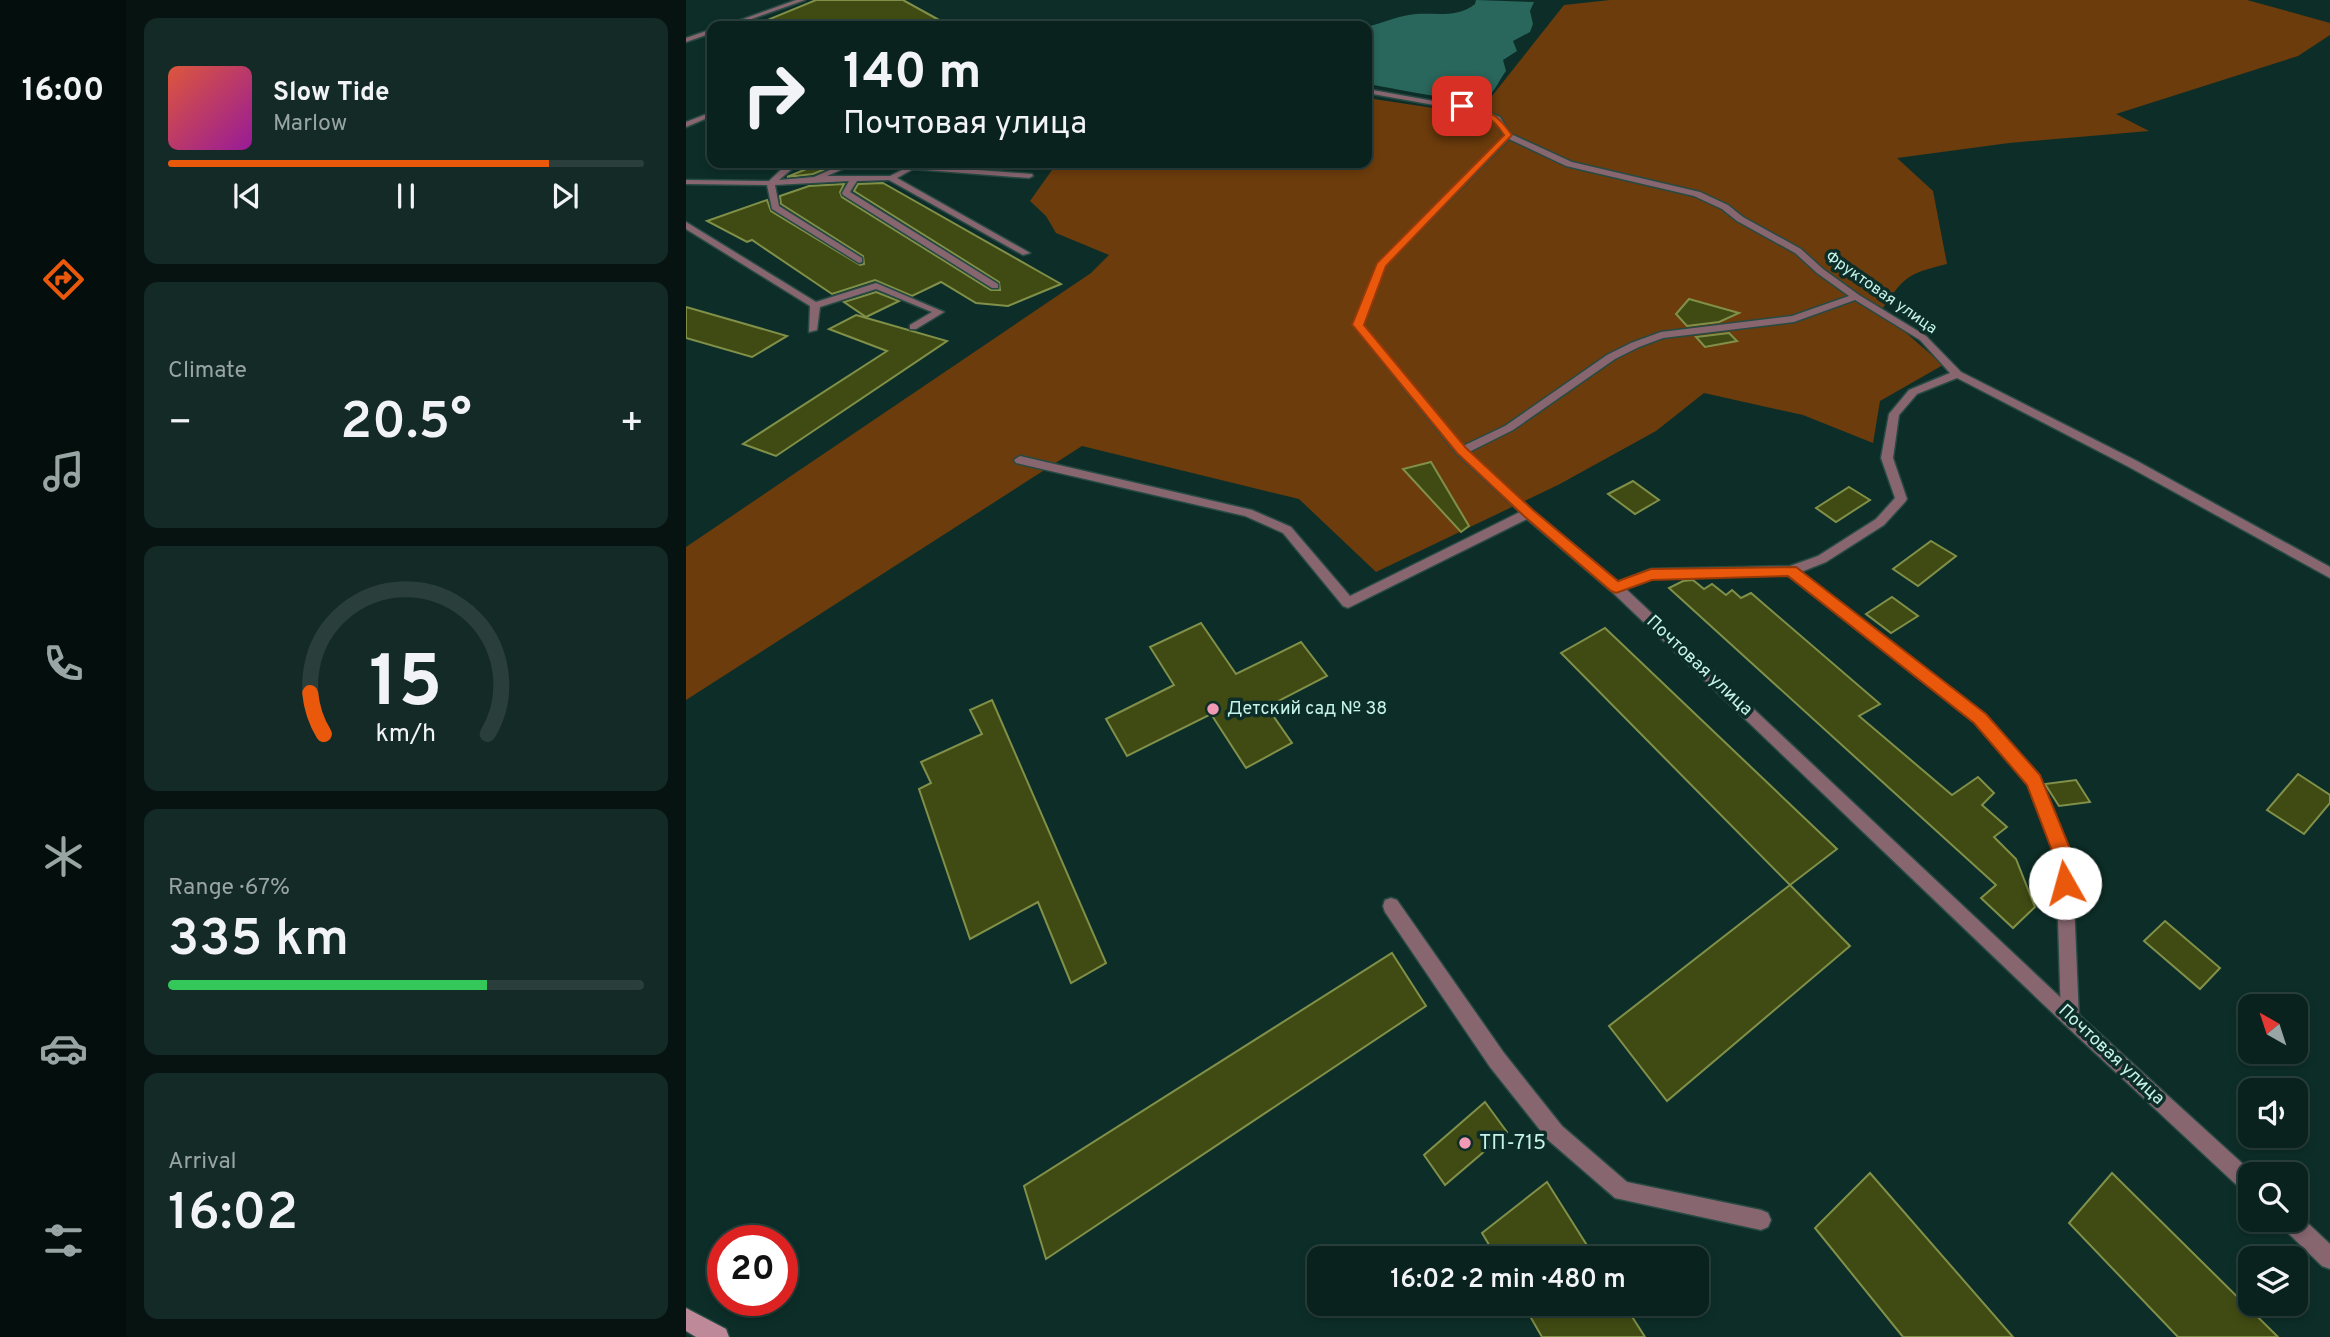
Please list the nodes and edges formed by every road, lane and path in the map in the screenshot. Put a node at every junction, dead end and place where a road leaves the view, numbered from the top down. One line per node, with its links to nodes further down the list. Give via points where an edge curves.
1 (802, 0): 2 (street)
2 (741, 21)
3 (707, 33): 4 (street)
4 (686, 40)
5 (1372, 91): 8 (street, via 1481,110 1497,119)
6 (707, 116): 7 (street)
7 (686, 125)
8 (1508, 135): 23 (street, Фруктовая улица, via 1569,164 1697,194 1726,207 1798,251); 28 (street, Почтовая улица, via 1381,265 1358,325)
9 (788, 168): 18 (street)
10 (840, 168): 15 (street)
11 (908, 168): 14 (street)
12 (945, 168): 13 (street)
13 (1029, 176)
14 (891, 178): 16 (street); 20 (street)
15 (812, 179): 16 (street); 18 (street)
16 (853, 181): 22 (street, via 846,193)
17 (686, 182): 18 (street)
18 (771, 183): 21 (street, via 775,208)
19 (686, 225): 24 (street)
20 (1026, 253)
21 (859, 260)
22 (995, 286)
23 (1856, 297): 27 (street, Фруктовая улица, via 1923,338); 28 (street, via 1794,320 1661,335 1635,345 1509,428)
24 (815, 305): 25 (street, via 876,286 939,312); 26 (street)
25 (913, 327)
26 (813, 330)
27 (1956, 374): 31 (street, via 1913,392 1894,414 1887,458 1900,499 1880,522 1822,559); 32 (street, Фруктовая улица, via 2133,464)
28 (1461, 451): 30 (street, Почтовая улица)
29 (1020, 460): 30 (street, via 1248,513 1287,530 1348,603)
30 (1528, 513): 33 (street, Почтовая улица)
31 (1791, 571): 33 (street, via 1651,575); 35 (street, via 1980,719 2034,781 2064,856)
32 (2330, 573)
33 (1616, 588): 35 (street, Почтовая улица)
34 (1391, 906): 37 (street, via 1497,1060 1555,1133 1622,1191)
35 (2070, 1018): 36 (street, Почтовая улица)
36 (2238, 1173)
37 (1761, 1220)
38 (2302, 1232): 39 (street)
39 (2330, 1258)
40 (686, 1319): 41 (street)
41 (718, 1337)

